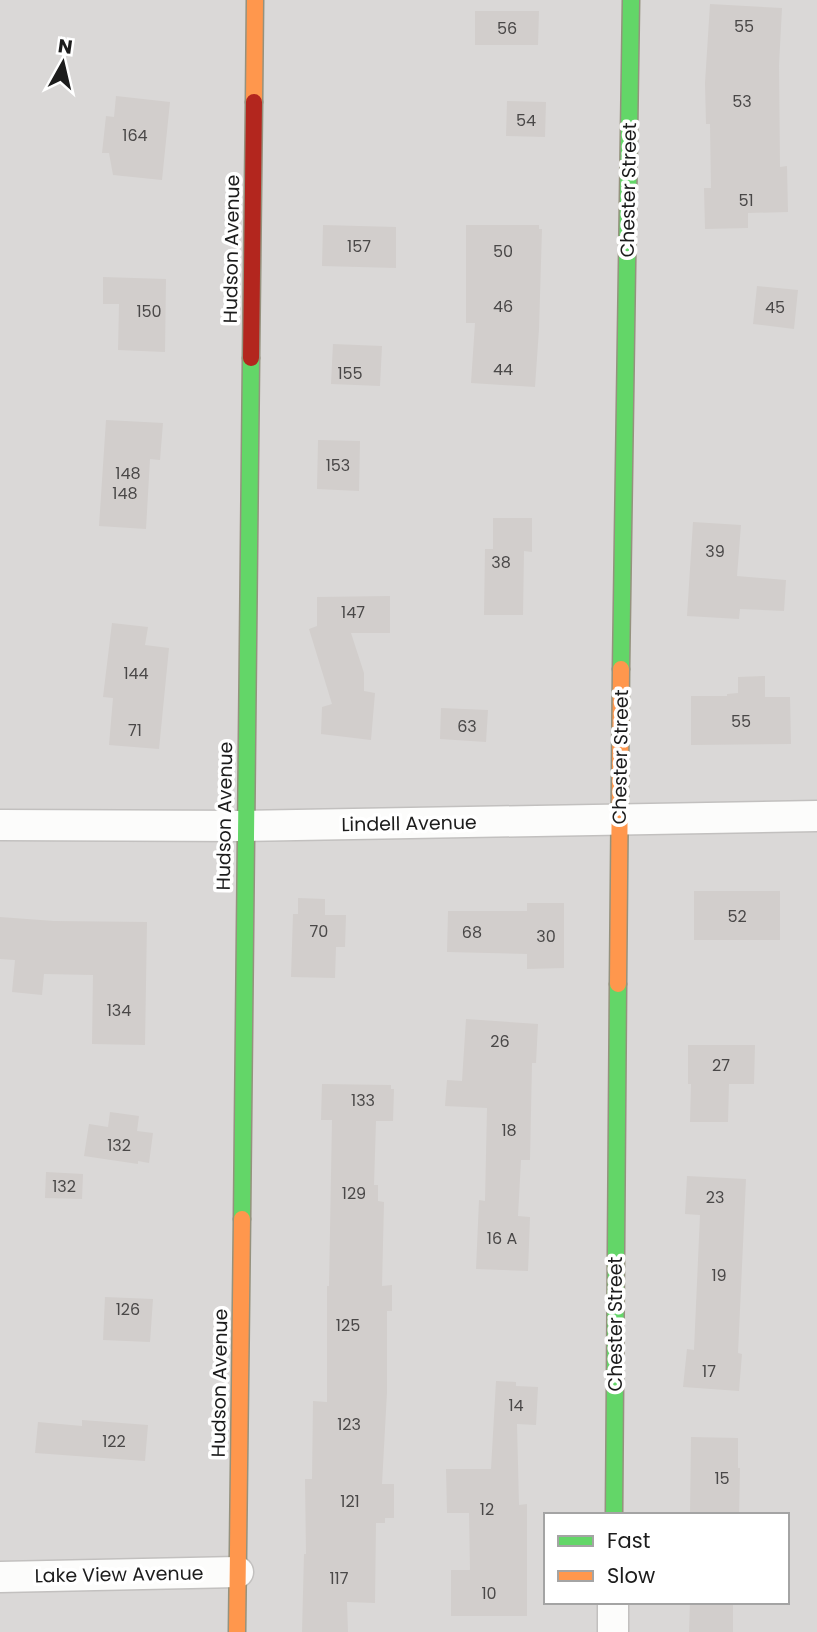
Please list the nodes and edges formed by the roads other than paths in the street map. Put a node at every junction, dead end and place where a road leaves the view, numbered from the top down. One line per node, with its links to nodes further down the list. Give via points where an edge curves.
1 (255, 0): 6 (street, Hudson Avenue)
2 (631, 0): 4 (street, Chester Street)
3 (817, 816): 4 (street, Lindell Avenue)
4 (619, 819): 6 (street, Lindell Avenue); 7 (street, Chester Street)
5 (0, 825): 6 (street, Lindell Avenue)
6 (245, 826): 8 (street, Hudson Avenue)
7 (614, 1513)
8 (238, 1572): 9 (street, Lake View Avenue); 11 (street, Hudson Avenue)
9 (0, 1577)
10 (613, 1604): 12 (street)
11 (237, 1632)
12 (613, 1632)

